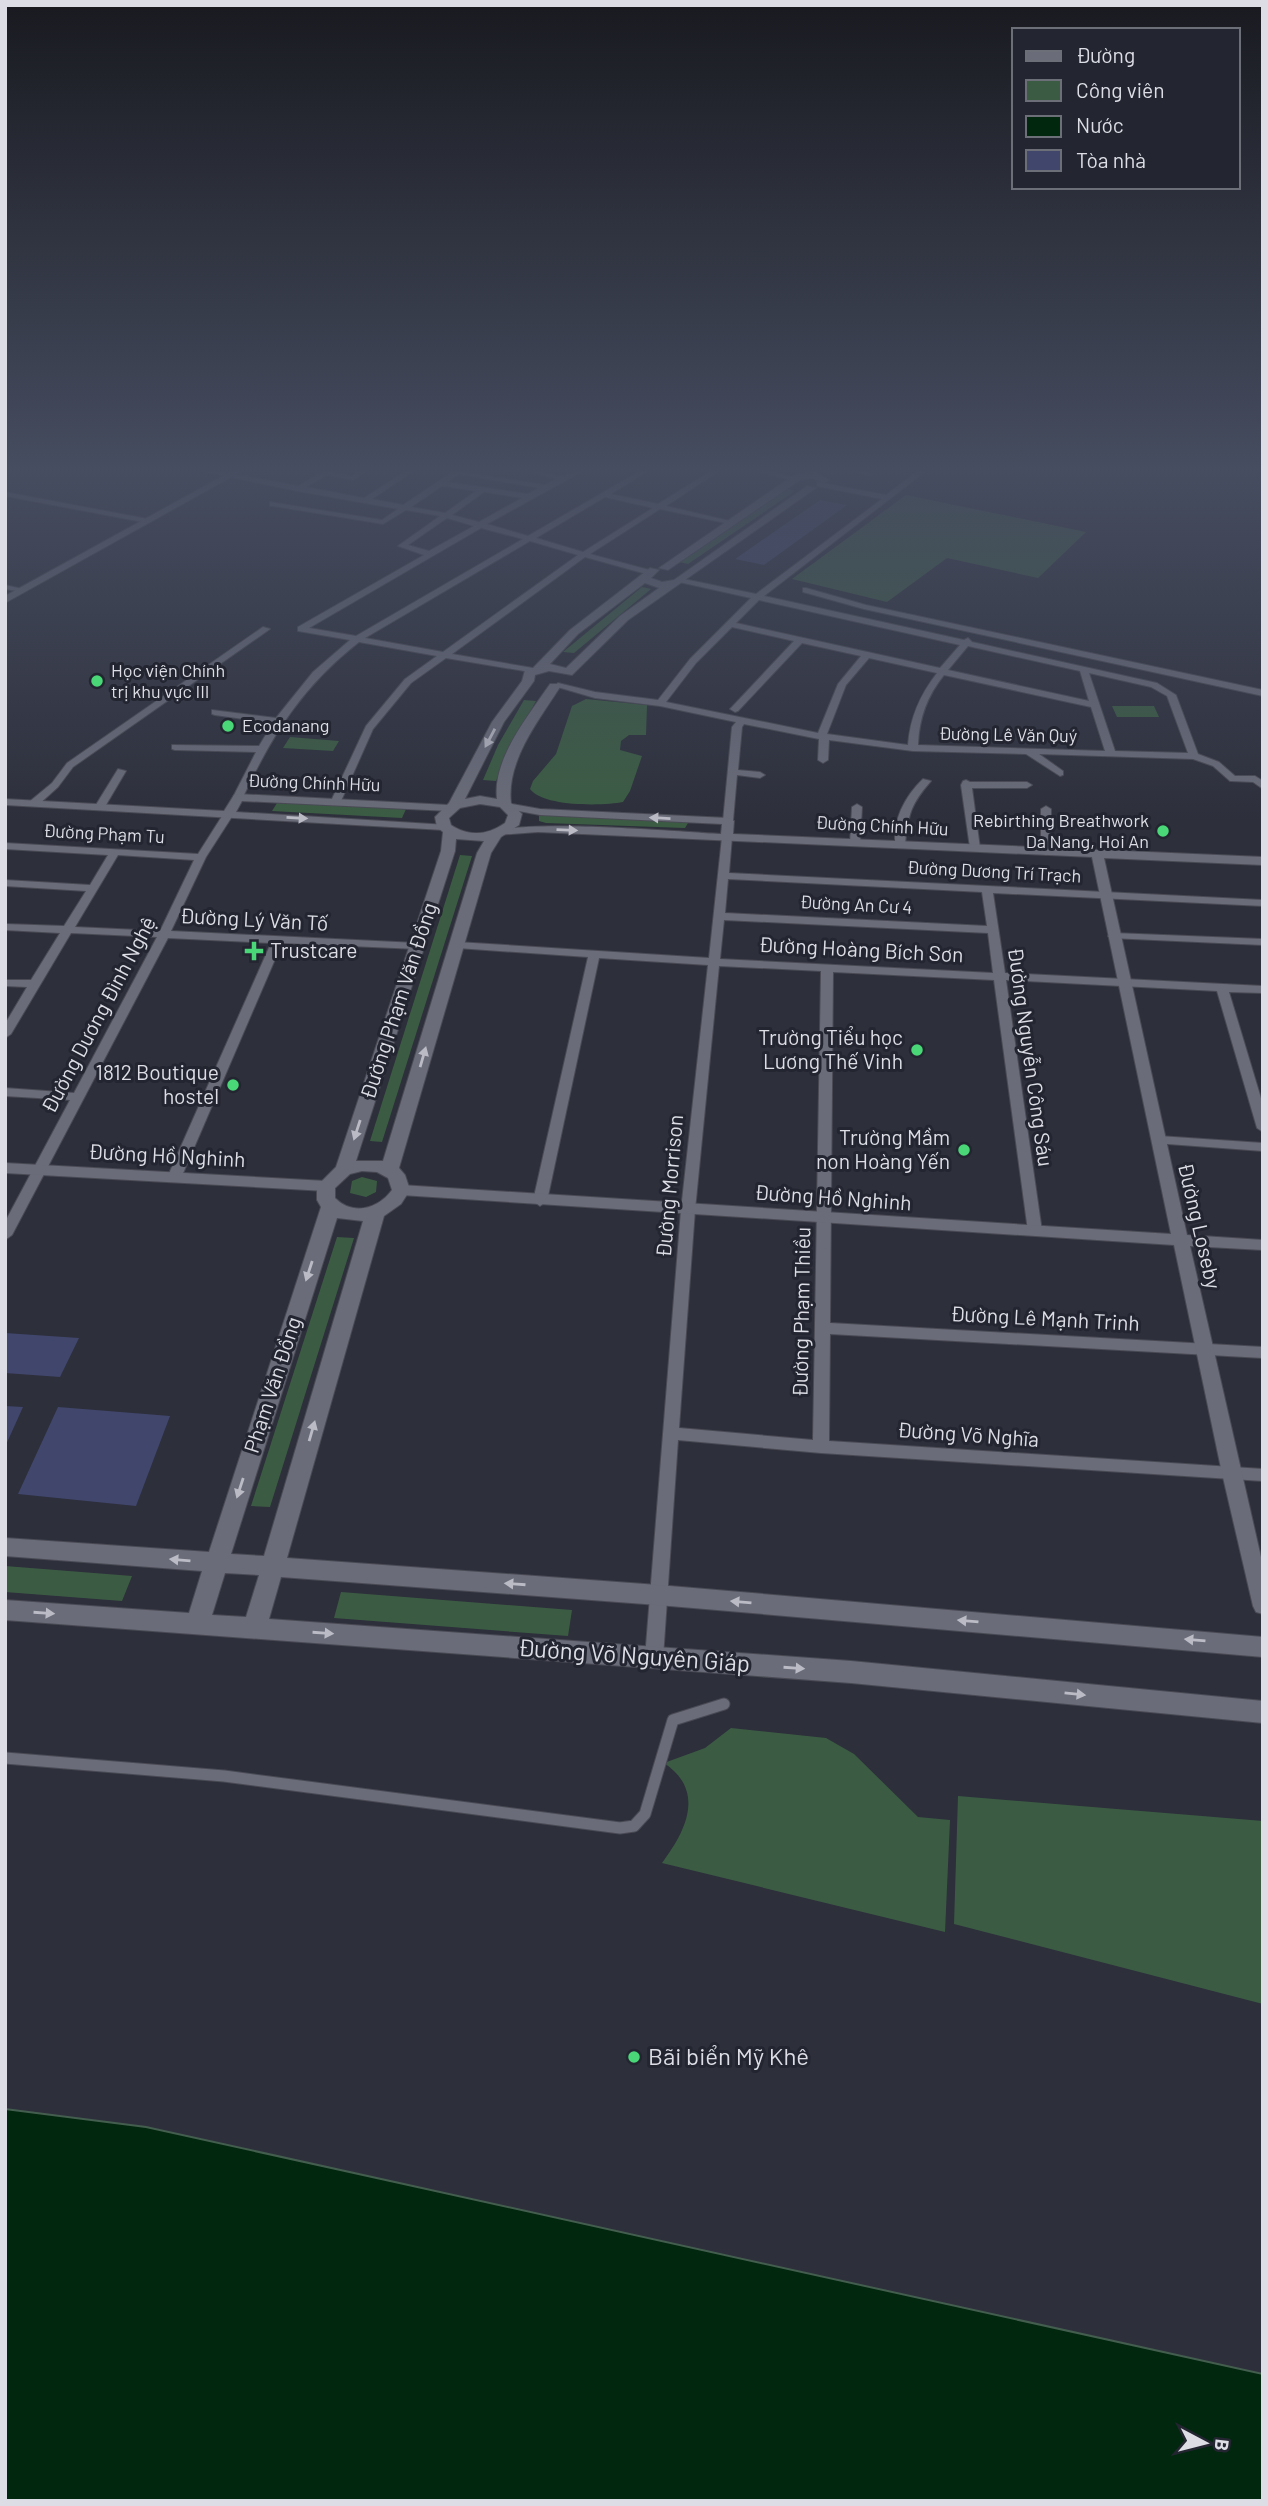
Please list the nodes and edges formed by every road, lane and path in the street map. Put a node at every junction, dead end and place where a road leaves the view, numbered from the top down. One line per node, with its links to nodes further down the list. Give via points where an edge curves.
1 (11, 588): 10 (street)
2 (27, 588): 10 (street)
3 (372, 588): 16 (street, via 301,629)
4 (446, 588): 16 (street)
5 (536, 588): 20 (street)
6 (632, 588): 23 (main road, via 574,632)
7 (668, 588): 24 (main road, via 624,618)
8 (713, 588): 12 (street)
9 (768, 588): 12 (street)
10 (23, 590): 13 (street)
11 (806, 590): 25 (street, via 864,607)
12 (755, 598): 14 (street); 18 (street)
13 (5, 600)
14 (730, 624): 17 (street); 26 (street)
15 (267, 629): 50 (street, via 70,765)
16 (356, 640): 20 (street); 31 (street, via 328,661)
17 (800, 640): 19 (street); 28 (street)
18 (968, 641): 21 (street); 22 (street)
19 (867, 655): 22 (street); 32 (street, via 842,684)
20 (440, 656): 23 (street); 48 (street, via 408,681 369,728)
21 (1083, 668): 27 (street); 38 (street, via 1154,685 1171,695)
22 (944, 671): 27 (street); 34 (street, via 918,706)
23 (531, 674): 24 (main road, via 538,686); 24 (main road, via 555,668); 52 (main road, one-way to 52)
24 (562, 681): 26 (street, Đường Lê Văn Quý, via 594,695); 51 (main road, via 534,716 511,765 501,791)
25 (1263, 693)
26 (662, 699): 28 (street, Đường Lê Văn Quý); 30 (street, Đường Lê Văn Quý)
27 (1093, 705): 37 (street)
28 (734, 709): 32 (street, Đường Lê Văn Quý, via 813,726)
29 (215, 712): 31 (street)
30 (742, 720): 32 (street, Đường Lê Văn Quý); 41 (street, Đường Morrison, via 737,727)
31 (277, 721): 35 (street)
32 (822, 734): 34 (street, Đường Lê Văn Quý); 39 (street)
33 (175, 747): 35 (street)
34 (914, 748): 36 (street, Đường Lê Văn Quý)
35 (262, 750): 47 (street)
36 (1028, 751): 37 (street, Đường Lê Văn Quý); 42 (street)
37 (1111, 754): 38 (street, Đường Lê Văn Quý)
38 (1194, 756): 46 (street, via 1216,764 1233,779 1255,779)
39 (823, 760)
40 (121, 771): 54 (street)
41 (733, 772): 43 (street); 57 (street, Đường Morrison)
42 (1060, 773)
43 (760, 775)
44 (926, 781): 62 (street, via 912,795)
45 (1027, 785): 64 (street, via 966,784)
46 (1263, 786)
47 (238, 797): 48 (street, Đường Chính Hữu); 56 (street, Đường Chính Hữu)
48 (335, 801): 52 (street, Đường Chính Hữu)
49 (5, 802): 50 (street, Đường Chính Hữu)
50 (33, 804): 54 (street, Đường Chính Hữu)
51 (505, 805): 52 (main road, via 480,800); 57 (street, one-way to 51, via 540,812); 59 (main road, Đường Phạm Văn Đồng, via 515,820)
52 (452, 806): 58 (main road, Đường Phạm Văn Đồng, via 442,817)
53 (857, 807): 61 (street)
54 (99, 808): 56 (street, Đường Chính Hữu)
55 (1046, 810): 65 (street)
56 (228, 815): 58 (street, Đường Chính Hữu, one-way to 58); 68 (street, Đường Dương Đình Nghệ)
57 (729, 821): 60 (street, Đường Morrison)
58 (447, 829): 59 (main road, via 467,836); 85 (main road, Đường Phạm Văn Đồng, via 449,851)
59 (498, 834): 60 (street, Đường Chính Hữu, one-way to 60, via 538,829); 84 (main road, Đường Phạm Văn Đồng, via 484,853)
60 (727, 837): 61 (street, Đường Chính Hữu); 70 (street, Đường Morrison)
61 (855, 843): 62 (street, Đường Chính Hữu)
62 (900, 845): 64 (street, Đường Chính Hữu)
63 (5, 846): 66 (street, Đường Phạm Tu)
64 (975, 848): 65 (street, Đường Chính Hữu)
65 (1046, 852): 67 (street, Đường Chính Hữu)
66 (114, 853): 68 (street, Đường Phạm Tu); 72 (street)
67 (1097, 854): 69 (street, Đường Chính Hữu); 74 (street, Đường Loseby)
68 (201, 856): 80 (street, Đường Dương Đình Nghệ)
69 (1263, 861)
70 (723, 876): 73 (street, Đường Dương Trí Trạch); 76 (street, Đường Morrison)
71 (5, 883): 72 (street)
72 (92, 888): 78 (street)
73 (987, 889): 74 (street, Đường Dương Trí Trạch); 79 (street, Đường Nguyễn Công Sáu)
74 (1106, 894): 75 (street, Đường Dương Trí Trạch); 81 (street, Đường Loseby)
75 (1263, 903)
76 (718, 916): 79 (street, Đường An Cư 4); 87 (street, Đường Morrison)
77 (5, 927): 78 (street, Đường Lý Văn Tố)
78 (68, 929): 80 (street, Đường Lý Văn Tố); 92 (street)
79 (992, 930): 89 (street, Đường Nguyễn Công Sáu)
80 (164, 935): 82 (street, Đường Lý Văn Tố); 97 (street, Đường Dương Đình Nghệ)
81 (1114, 936): 83 (street); 91 (street, Đường Loseby)
82 (277, 942): 85 (street, Đường Lý Văn Tố); 105 (street)
83 (1263, 942)
84 (457, 945): 86 (street, Đường Hoàng Bích Sơn); 104 (main road, Đường Phạm Văn Đồng, one-way to 84)
85 (417, 946): 103 (main road, Đường Phạm Văn Đồng, one-way to 103)
86 (594, 954): 87 (street, Đường Hoàng Bích Sơn); 108 (street)
87 (712, 962): 88 (street, Đường Hoàng Bích Sơn); 109 (street, Đường Morrison)
88 (827, 968): 89 (street, Đường Hoàng Bích Sơn); 111 (street, Đường Phạm Thiều)
89 (997, 975): 91 (street, Đường Hoàng Bích Sơn); 112 (street, Đường Nguyễn Công Sáu)
90 (5, 983): 92 (street)
91 (1125, 983): 93 (street, Đường Hoàng Bích Sơn); 99 (street, Đường Loseby)
92 (34, 984): 95 (street)
93 (1223, 987): 94 (street, Đường Hoàng Bích Sơn); 98 (street)
94 (1263, 989)
95 (5, 1033)
96 (5, 1092): 97 (street)
97 (78, 1097): 102 (street, Đường Dương Đình Nghệ)
98 (1263, 1128)
99 (1158, 1140): 100 (street); 114 (street, Đường Loseby)
100 (1263, 1147)
101 (5, 1168): 102 (street, Đường Hồ Nghinh)
102 (40, 1170): 105 (street, Đường Hồ Nghinh); 113 (street, Đường Dương Đình Nghệ)
103 (344, 1170): 104 (main road, via 362,1165); 107 (main road)
104 (389, 1170): 106 (main road)
105 (174, 1178): 107 (street, Đường Hồ Nghinh)
106 (401, 1190): 108 (street, Đường Hồ Nghinh); 110 (main road, via 388,1207)
107 (328, 1196): 110 (main road, via 345,1214); 124 (main road, Phạm Văn Đồng, one-way to 124)
108 (540, 1201): 109 (street, Đường Hồ Nghinh)
109 (688, 1210): 111 (street, Đường Hồ Nghinh); 119 (street, Đường Morrison)
110 (375, 1213): 125 (main road, one-way to 110)
111 (825, 1218): 112 (street, Đường Hồ Nghinh); 116 (street, Đường Phạm Thiều)
112 (1035, 1231): 114 (street, Đường Hồ Nghinh)
113 (5, 1234)
114 (1182, 1241): 115 (street, Đường Hồ Nghinh); 117 (street, Đường Loseby)
115 (1263, 1245)
116 (824, 1328): 117 (street, Đường Lê Mạnh Trinh); 120 (street, Đường Phạm Thiều)
117 (1206, 1349): 118 (street, Đường Lê Mạnh Trinh); 121 (street, Đường Loseby)
118 (1263, 1353)
119 (672, 1433): 120 (street, Đường Võ Nghĩa); 126 (street, Đường Morrison)
120 (821, 1447): 121 (street, Đường Võ Nghĩa)
121 (1231, 1473): 122 (street, Đường Võ Nghĩa); 127 (street, Đường Loseby)
122 (1263, 1475)
123 (5, 1547): 124 (main road, one-way to 123)
124 (216, 1563): 125 (main road); 129 (main road)
125 (273, 1567): 126 (main road, one-way to 125); 130 (main road)
126 (658, 1595): 131 (main road, one-way to 126); 132 (street, Đường Morrison)
127 (1263, 1606)
128 (5, 1610): 129 (main road, Đường Võ Nguyên Giáp, one-way to 129)
129 (197, 1624): 130 (main road, Đường Võ Nguyên Giáp)
130 (255, 1628): 132 (main road, Đường Võ Nguyên Giáp, one-way to 132)
131 (1263, 1647)
132 (654, 1658): 134 (main road, Đường Võ Nguyên Giáp, one-way to 134)
133 (724, 1704): 135 (street, via 673,1720 645,1814 634,1826 620,1828 224,1776)
134 (1263, 1712)
135 (5, 1758)

